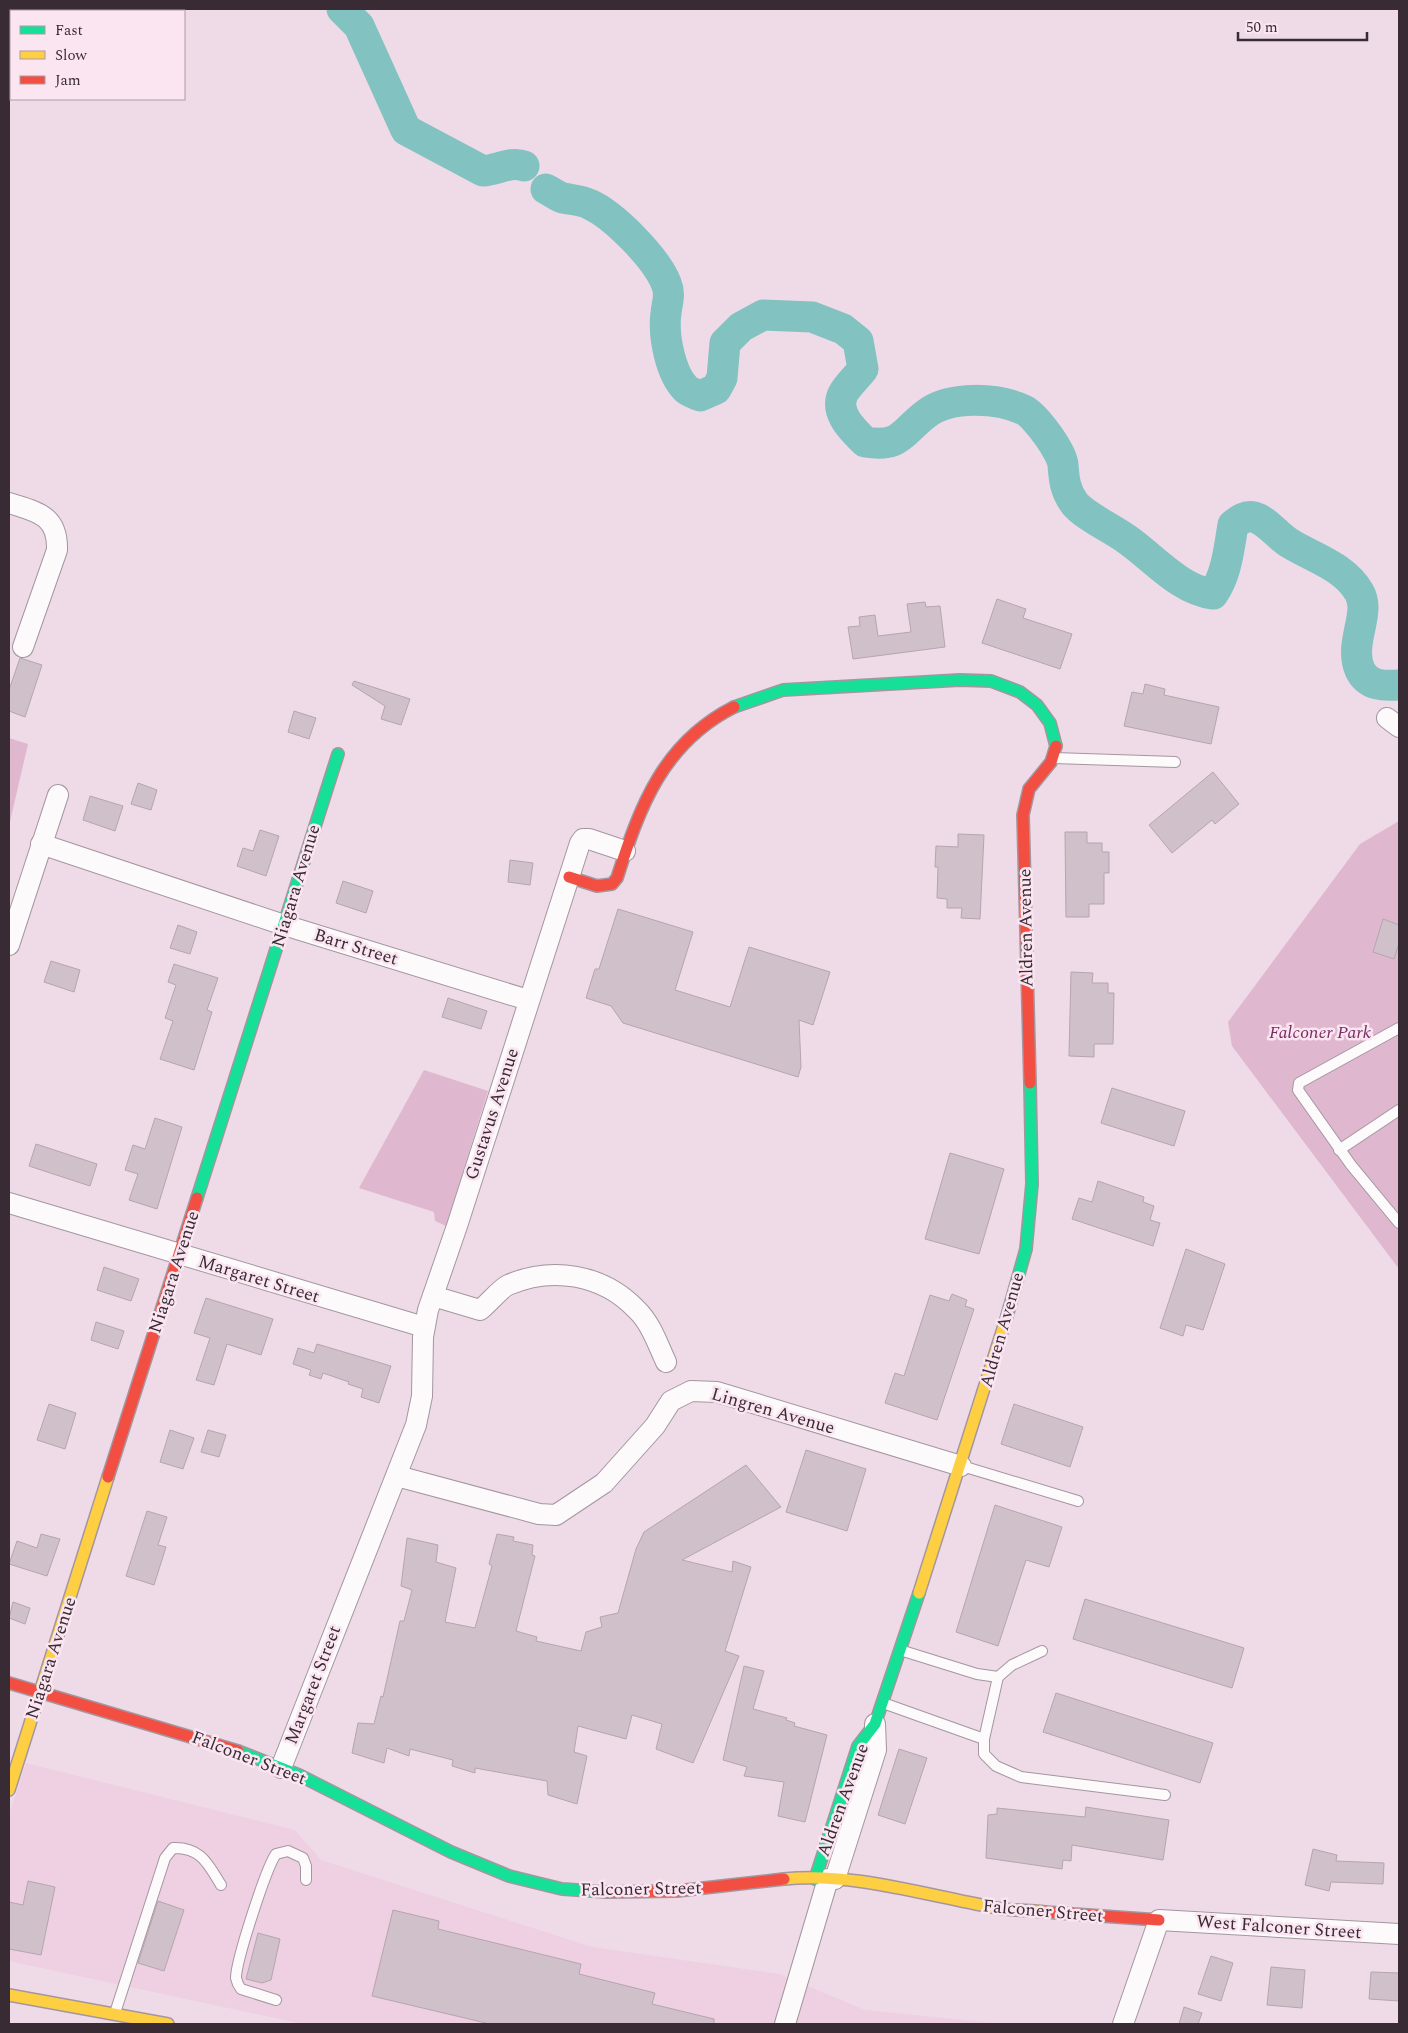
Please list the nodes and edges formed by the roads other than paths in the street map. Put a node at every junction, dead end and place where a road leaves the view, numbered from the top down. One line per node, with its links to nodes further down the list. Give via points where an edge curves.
1 (9, 503): 2 (street, via 41,514 55,528 57,538 57,550)
2 (23, 647)
3 (338, 754): 10 (street, Niagara Avenue)
4 (1053, 758): 5 (lane); 8 (street, via 1056,744 1043,711 1028,697 1000,683 932,682 783,690 740,704 676,749 639,813); 23 (street, Aldren Avenue, via 1030,788 1024,815 1032,1184 1026,1249)
5 (1175, 762)
6 (58, 795): 7 (street)
7 (41, 844): 10 (street, Barr Street); 11 (street)
8 (625, 851): 9 (street, via 612,884 601,887); 9 (street, Gustavus Avenue, via 583,839)
9 (568, 878): 12 (street, Gustavus Avenue)
10 (284, 925): 12 (street, Barr Street); 18 (street, Niagara Avenue)
11 (9, 945)
12 (528, 1000): 19 (street, Gustavus Avenue)
13 (1399, 1028): 15 (lane, via 1300,1083 1300,1097)
14 (1399, 1110): 15 (lane)
15 (1339, 1150): 17 (lane)
16 (9, 1203): 18 (street, Margaret Street)
17 (1399, 1223)
18 (179, 1255): 20 (street, Margaret Street); 30 (street, Niagara Avenue)
19 (433, 1296): 20 (street, Gustavus Avenue); 21 (street, via 480,1310 506,1286 537,1276 576,1275 597,1282 637,1309)
20 (424, 1327): 22 (street, Gustavus Avenue, via 422,1396)
21 (666, 1362)
22 (413, 1434): 24 (street, Margaret Street)
23 (961, 1466): 24 (street, Lingren Avenue, via 717,1392 691,1391 670,1401 655,1426 604,1483 556,1515 539,1514); 25 (lane); 26 (street, Aldren Avenue)
24 (397, 1476): 34 (street, Margaret Street)
25 (1078, 1501)
26 (900, 1650): 28 (lane, via 976,1674); 31 (street, Aldren Avenue)
27 (1042, 1651): 28 (lane, via 1012,1665)
28 (998, 1676): 33 (lane)
29 (9, 1683): 30 (street, Falconer Street)
30 (40, 1692): 34 (street, Falconer Street, via 220,1744); 35 (street, Niagara Avenue)
31 (882, 1703): 32 (street, Aldren Avenue); 33 (lane)
32 (875, 1724): 37 (street, Aldren Avenue, via 876,1750)
33 (984, 1739): 36 (lane, via 984,1754 996,1766 1021,1777)
34 (281, 1768): 37 (street, Falconer Street, via 451,1852 509,1876 562,1889 617,1893 677,1891 798,1878)
35 (9, 1790)
36 (1164, 1795)
37 (826, 1879): 40 (street, Falconer Street, via 912,1891 994,1908); 46 (street, Aldren Avenue)
38 (306, 1880): 43 (lane, via 303,1858 288,1852 276,1854 239,1963 236,1979 241,1989)
39 (221, 1885): 44 (lane, via 201,1855 186,1848 174,1848 165,1858)
40 (1159, 1920): 41 (street, West Falconer Street); 47 (street)
41 (1399, 1934)
42 (9, 1995): 44 (street)
43 (276, 2000)
44 (114, 2014): 45 (street)
45 (168, 2024)
46 (785, 2024)
47 (1123, 2024)

